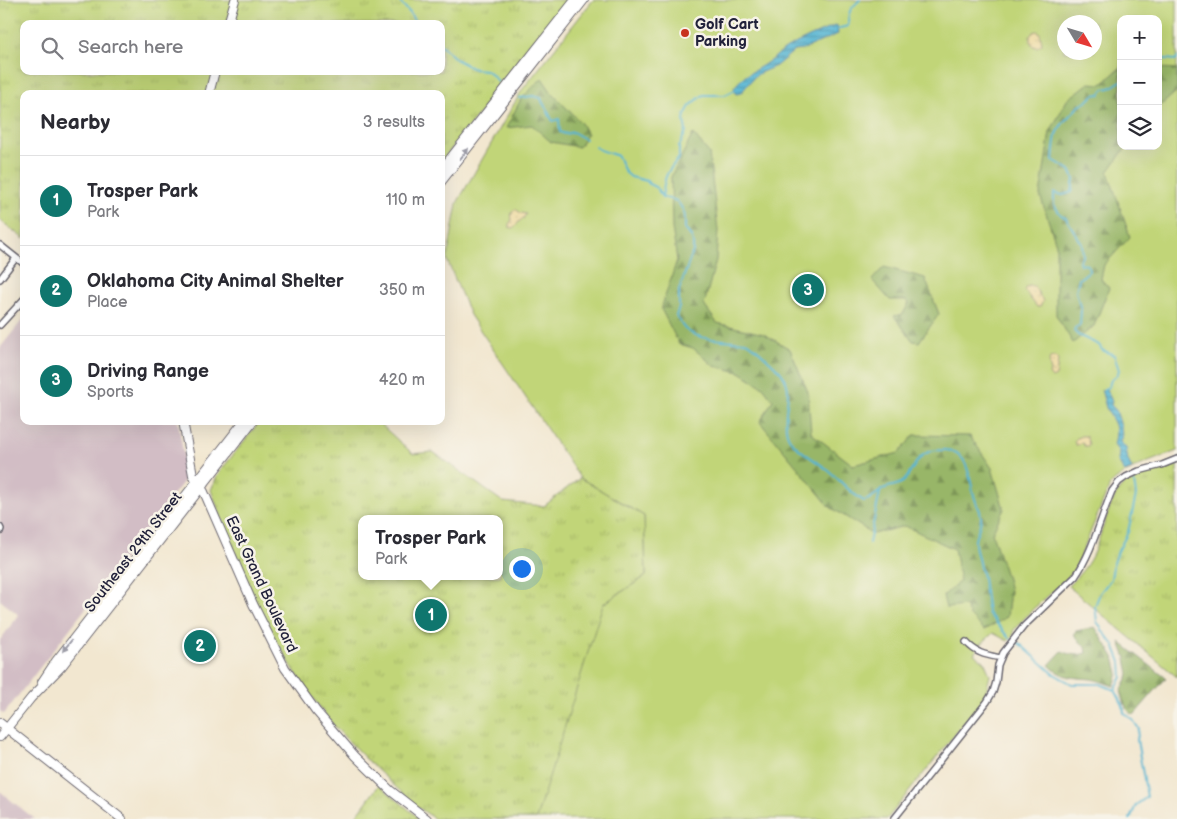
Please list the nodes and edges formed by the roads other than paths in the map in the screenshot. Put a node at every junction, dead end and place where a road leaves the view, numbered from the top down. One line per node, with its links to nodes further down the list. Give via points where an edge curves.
1 (235, 0): 4 (main road)
2 (575, 0): 6 (main road)
3 (584, 0): 6 (main road)
4 (229, 20)
5 (214, 75): 7 (main road)
6 (514, 83): 8 (main road)
7 (210, 90)
8 (446, 167)
9 (0, 245): 10 (street)
10 (16, 258): 11 (street); 12 (street)
11 (20, 261)
12 (0, 279)
13 (20, 303): 15 (street)
14 (0, 314): 15 (street)
15 (2, 323)
16 (185, 425): 20 (main road, East Grand Boulevard, via 193,475)
17 (241, 425): 20 (main road, Southeast 29th Street)
18 (250, 425): 20 (main road, Southeast 29th Street)
19 (1177, 460): 24 (street, via 1119,482 1112,490 1088,556 1075,577 1028,622)
20 (199, 484): 26 (main road, Southeast 29th Street, via 56,661); 29 (main road, East Grand Boulevard, via 286,668 355,756 391,791)
21 (0, 527): 22 (street)
22 (0, 532)
23 (966, 642): 24 (street, via 984,655)
24 (1001, 658): 30 (street, via 993,692 987,702)
25 (0, 723): 26 (main road)
26 (7, 728): 27 (main road, Southeast 29th Street); 28 (main road)
27 (0, 737)
28 (122, 819)
29 (427, 819)
30 (894, 819)

